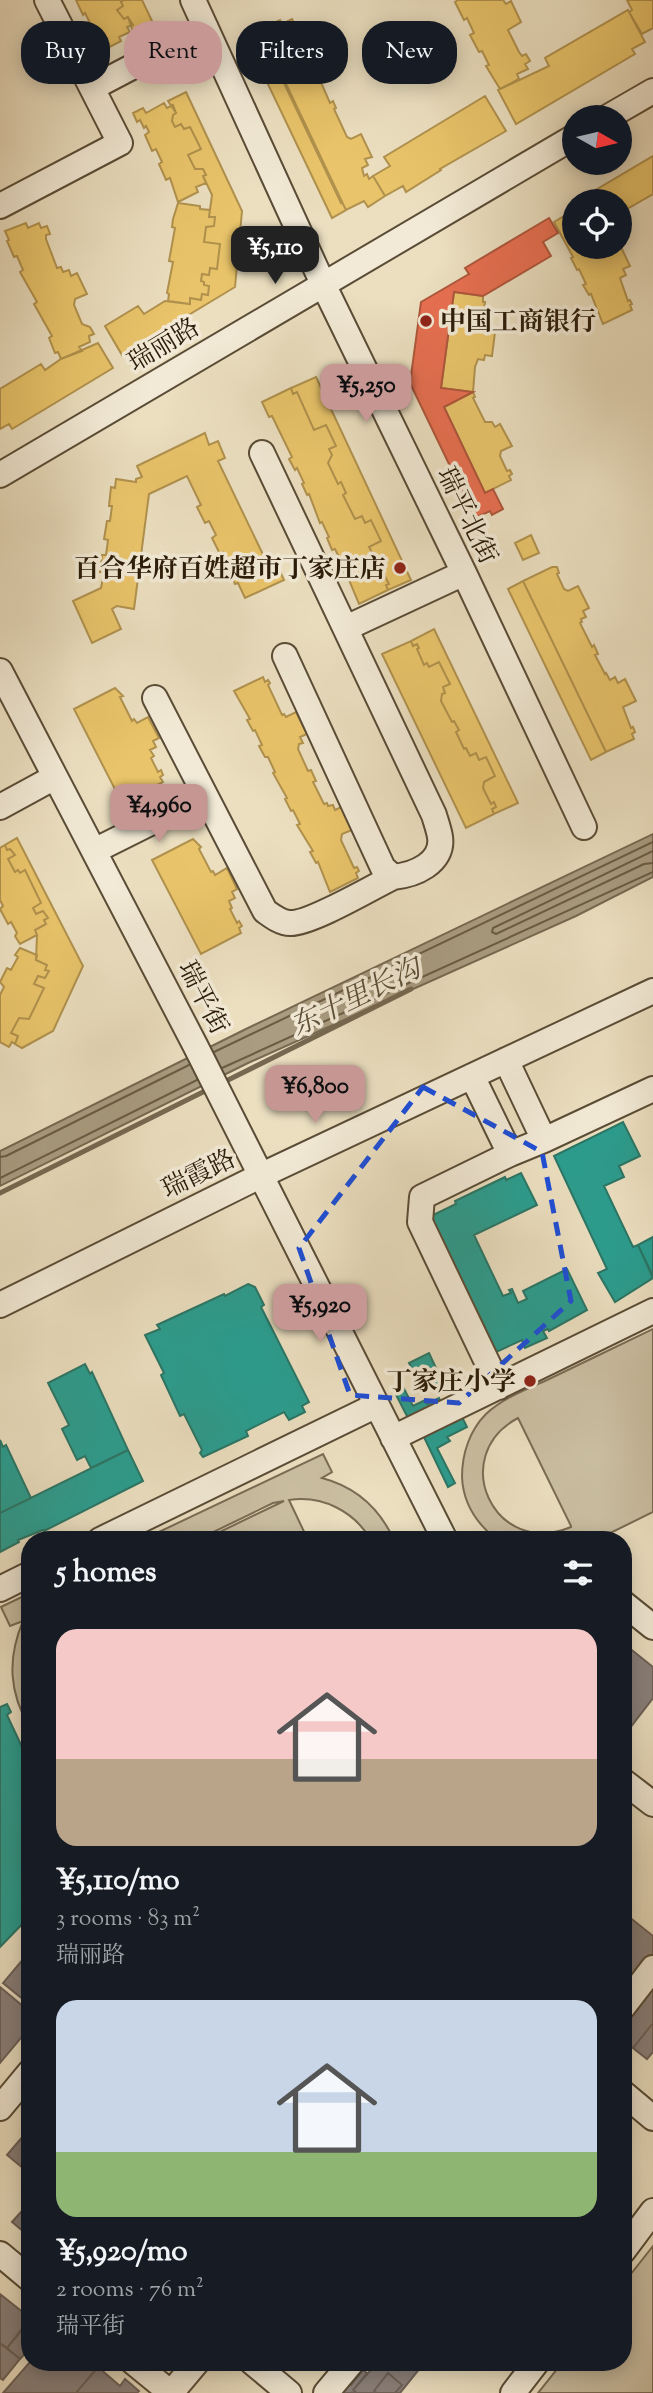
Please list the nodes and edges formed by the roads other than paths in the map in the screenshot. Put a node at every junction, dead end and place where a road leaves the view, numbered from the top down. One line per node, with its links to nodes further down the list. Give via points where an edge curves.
1 (47, 0): 6 (street)
2 (194, 0): 3 (street, 瑞平北街)
3 (203, 21)
4 (222, 63): 11 (street, 瑞平北街)
5 (124, 71): 6 (street)
6 (92, 88): 10 (street, via 120,143)
7 (653, 91): 8 (street)
8 (629, 105)
9 (562, 144): 11 (street, 瑞丽路)
10 (0, 206)
11 (323, 284): 13 (street, 瑞丽路); 14 (street, 瑞平北街)
12 (262, 453): 15 (street)
13 (0, 475)
14 (464, 573): 15 (street); 22 (street, 瑞平北街)
15 (346, 628): 24 (street, via 441,839 440,853 432,862)
16 (285, 656): 24 (street, via 383,868)
17 (0, 671): 19 (street, 瑞平街)
18 (155, 698): 20 (street)
19 (55, 777): 21 (street); 23 (street, 瑞平街)
20 (204, 796): 23 (street); 24 (street, via 265,911 276,919 290,923 306,920)
21 (0, 807)
22 (584, 827)
23 (94, 850): 31 (street, 瑞平街)
24 (393, 877)
25 (653, 991): 26 (street, 瑞霞路)
26 (506, 1060): 27 (street, 瑞霞路); 29 (street)
27 (472, 1076): 30 (street); 31 (street, 瑞霞路)
28 (653, 1088): 29 (street)
29 (544, 1140): 30 (street)
30 (510, 1154): 34 (street, via 422,1198 420,1222)
31 (260, 1176): 32 (street, 瑞霞路); 35 (street, 瑞平街)
32 (0, 1305)
33 (653, 1311): 34 (street)
34 (499, 1387): 36 (street)
35 (377, 1405): 36 (street, 瑞平街); 37 (street)
36 (393, 1438): 38 (street, 瑞平街)
37 (118, 1531)
38 (440, 1531)
39 (21, 1578): 40 (street)
40 (0, 1589)
41 (632, 1610): 42 (street)
42 (653, 1627)
43 (632, 1788): 44 (street)
44 (653, 1804)
45 (653, 1968): 46 (street)
46 (632, 1995)
47 (21, 2083): 49 (street)
48 (632, 2100): 50 (street)
49 (0, 2108)
50 (653, 2118)
51 (653, 2211): 52 (street)
52 (632, 2238)
53 (0, 2254): 54 (street)
54 (21, 2272)
55 (144, 2371): 60 (street)
56 (189, 2371): 60 (street)
57 (262, 2371): 61 (street)
58 (344, 2371): 62 (street)
59 (530, 2371): 63 (street)
60 (171, 2393)
61 (289, 2393)
62 (326, 2393)
63 (513, 2393)

